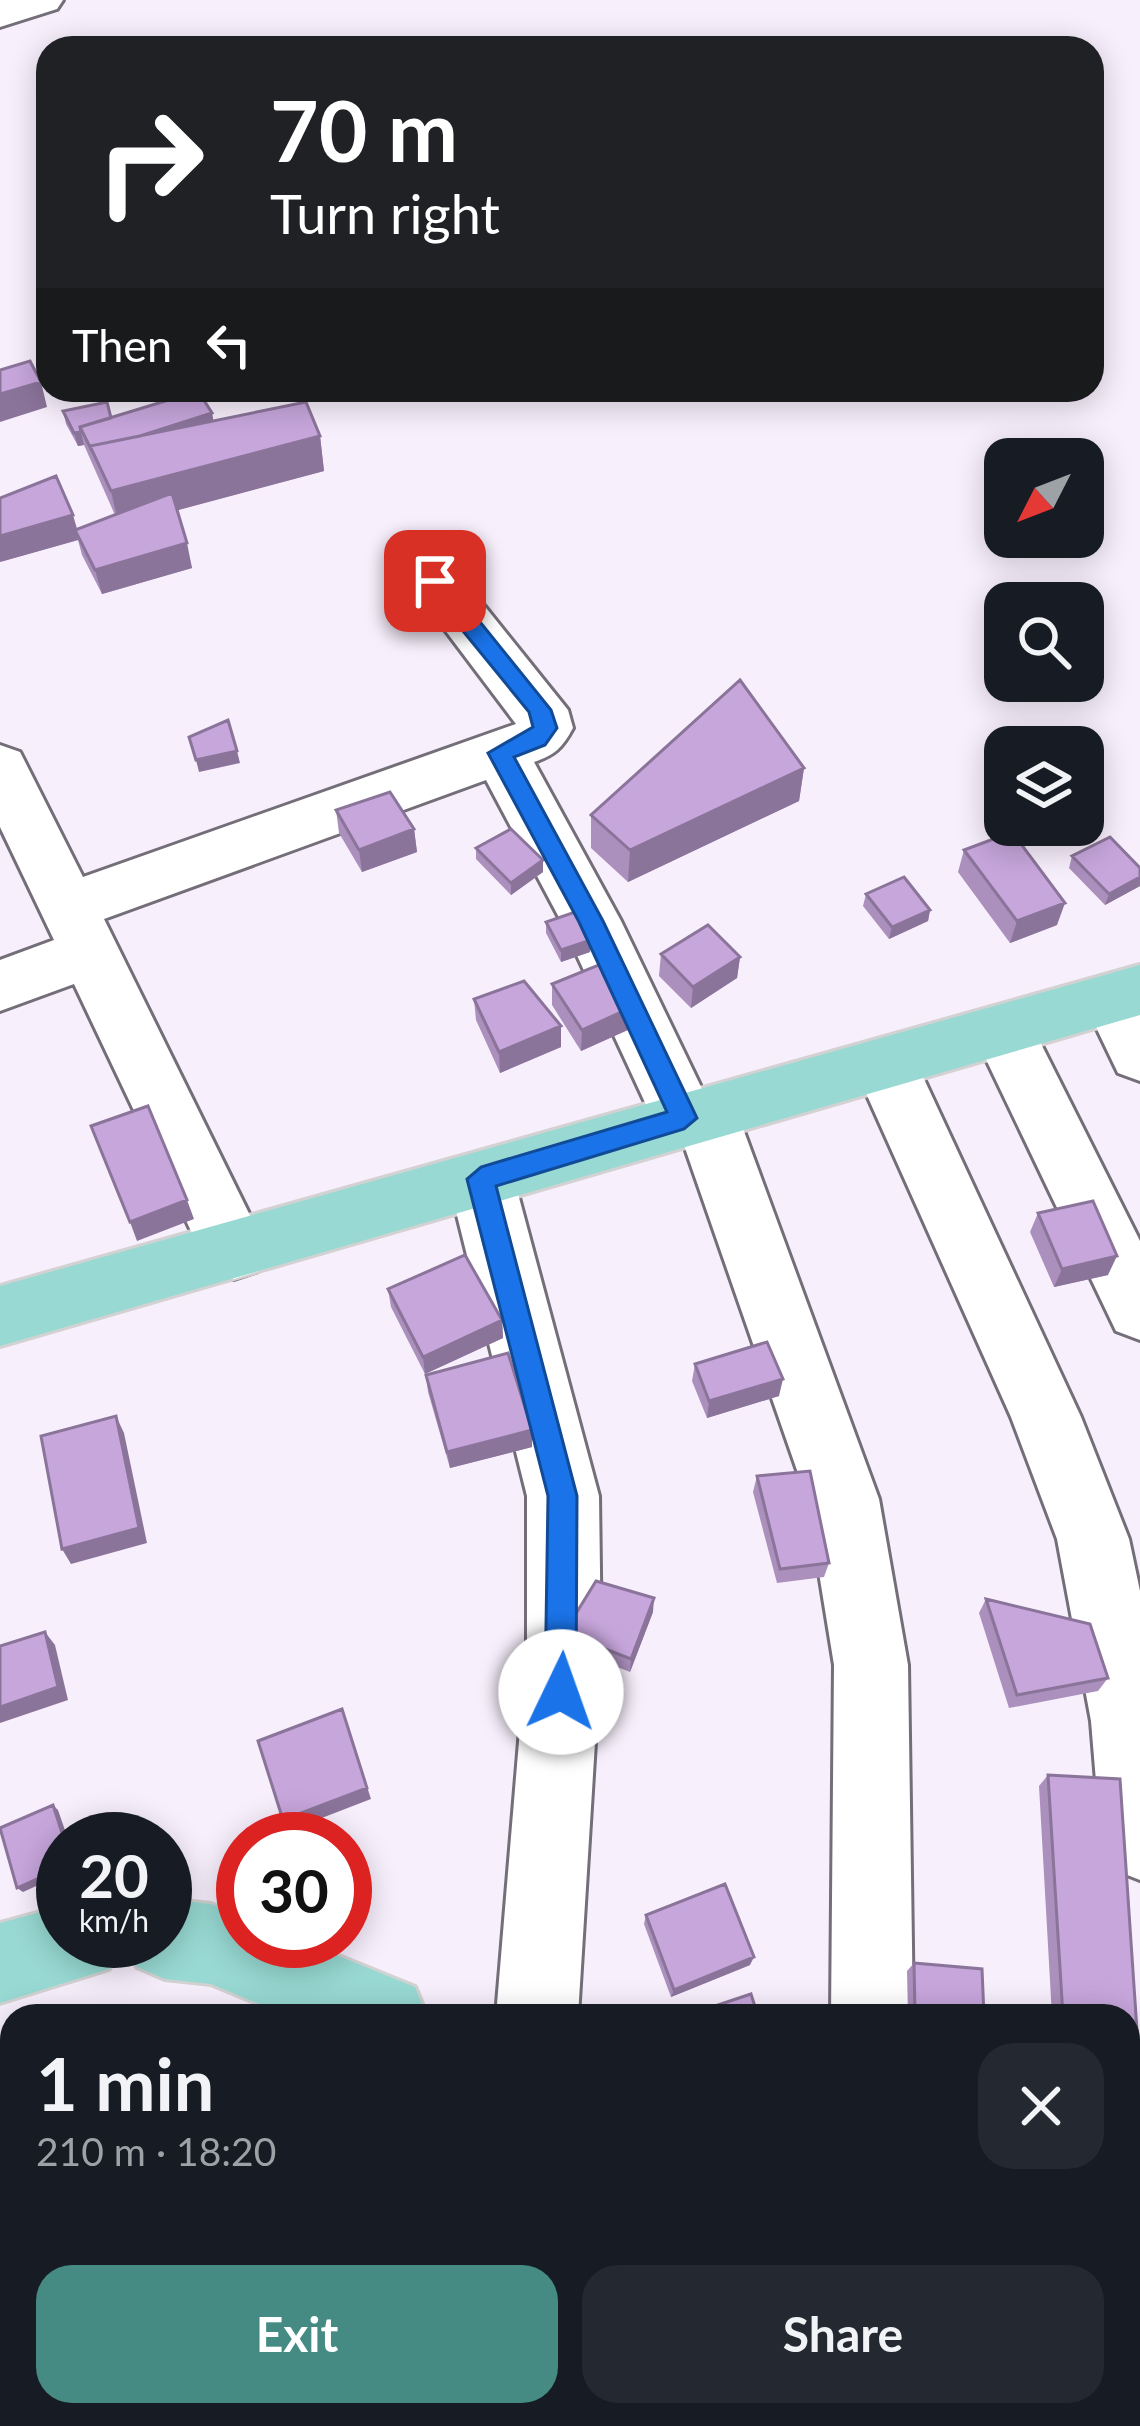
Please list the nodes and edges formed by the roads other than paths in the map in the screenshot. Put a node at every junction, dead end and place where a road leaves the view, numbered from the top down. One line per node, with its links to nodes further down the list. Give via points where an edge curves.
1 (42, 0): 2 (street)
2 (0, 14)
3 (435, 581): 4 (street, via 540,710 545,728 537,739)
4 (500, 753): 6 (street); 12 (street)
5 (0, 767): 6 (street)
6 (79, 929): 7 (street); 14 (street)
7 (0, 986)
8 (1126, 994): 9 (main road); 10 (street)
9 (1003, 1030): 11 (main road); 15 (street)
10 (1140, 1055)
11 (885, 1064): 12 (main road); 17 (street, via 1093,1539 1129,1721)
12 (695, 1116): 13 (main road); 23 (street, via 843,1499 871,1665)
13 (481, 1179): 14 (main road); 22 (street, via 562,1496 564,1646)
14 (234, 1250): 16 (main road)
15 (1140, 1310)
16 (0, 1316)
17 (1140, 1841)
18 (192, 1942): 21 (main road)
19 (36, 1953): 20 (main road)
20 (0, 1963)
21 (357, 2004)
22 (538, 2004)
23 (872, 2004)

